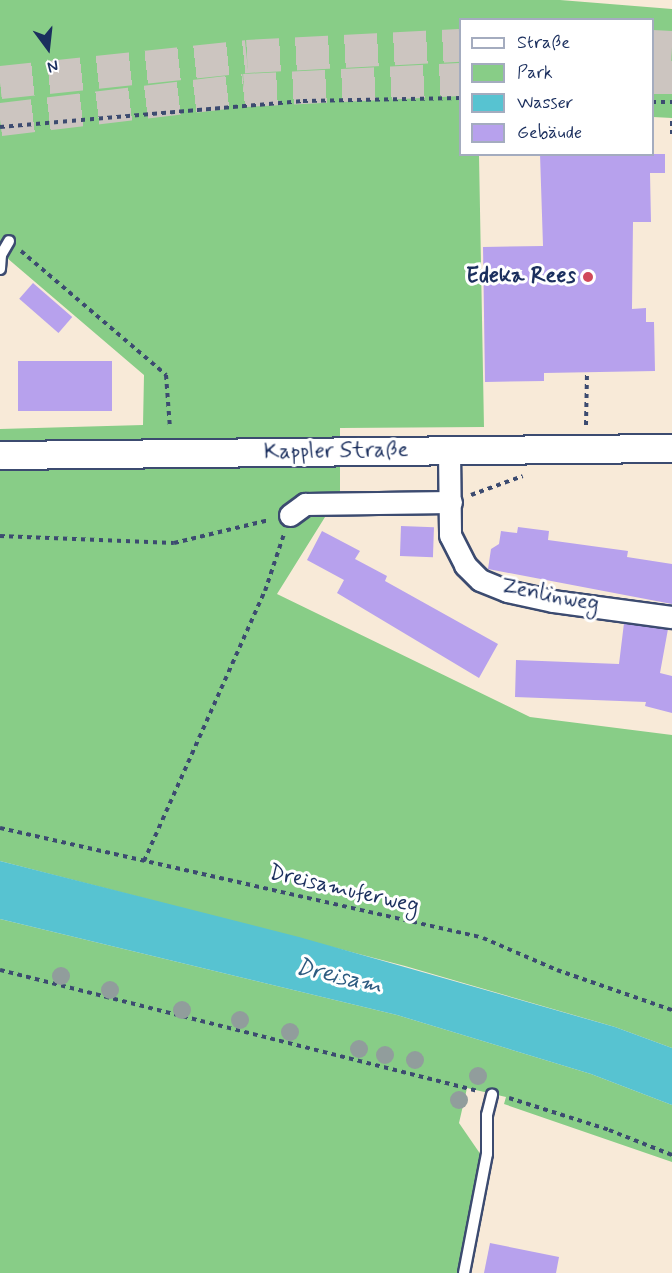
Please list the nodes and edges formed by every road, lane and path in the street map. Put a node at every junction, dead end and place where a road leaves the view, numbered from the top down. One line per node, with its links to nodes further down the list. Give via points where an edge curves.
1 (459, 98): 5 (path, via 270,103)
2 (654, 102): 3 (path)
3 (672, 102)
4 (672, 121): 6 (path)
5 (0, 127)
6 (672, 134)
7 (9, 241): 8 (lane, via 1,255); 11 (path, via 166,375)
8 (0, 269)
9 (588, 372): 10 (path, via 586,430)
10 (576, 430)
11 (170, 438)
12 (672, 448): 13 (street, Kappler Straße)
13 (449, 450): 14 (street, Kappler Straße); 16 (street, Zenlinweg)
14 (0, 455)
15 (534, 472): 16 (path)
16 (451, 502): 17 (street, via 305,504); 19 (street, Zenlinweg, via 450,535 465,565 480,580 507,591 553,601)
17 (290, 515): 18 (path, via 174,543); 21 (path, via 265,591)
18 (0, 536)
19 (672, 617)
20 (0, 828): 21 (path, Dreisamuferweg)
21 (144, 861): 23 (path, Dreisamuferweg, via 483,938 557,970)
22 (0, 970): 24 (path)
23 (672, 1010)
24 (492, 1095): 25 (path, via 609,1130); 26 (lane, via 487,1115 487,1154)
25 (672, 1155)
26 (464, 1273)

